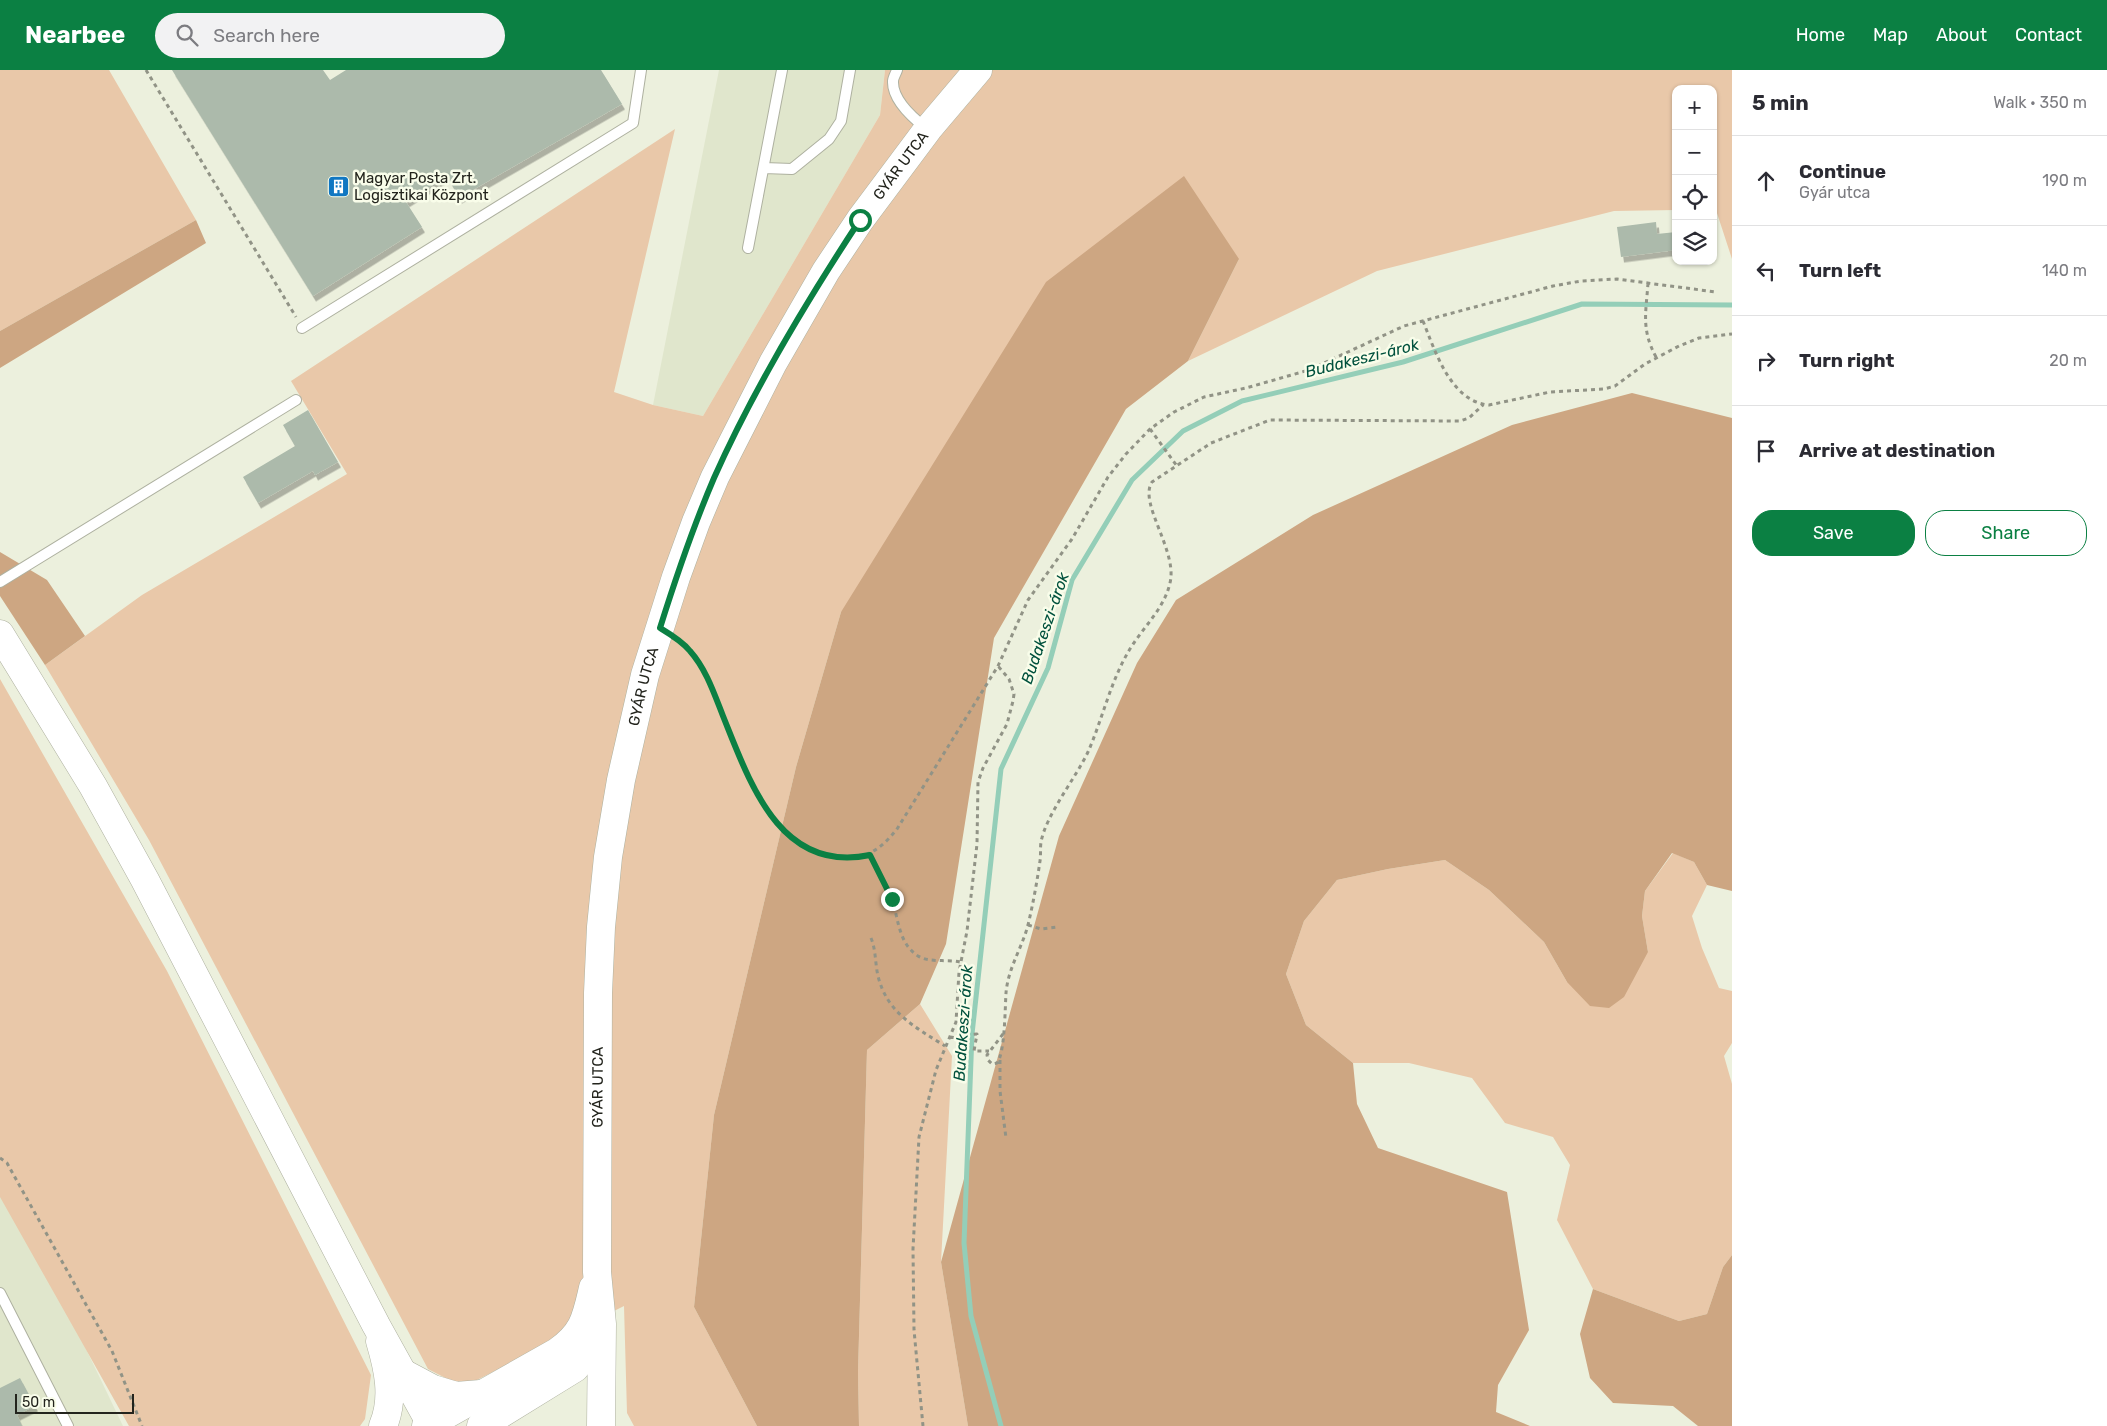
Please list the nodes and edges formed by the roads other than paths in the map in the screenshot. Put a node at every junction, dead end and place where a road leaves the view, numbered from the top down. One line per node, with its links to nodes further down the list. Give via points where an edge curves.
1 (641, 70): 9 (lane, via 634,123)
2 (782, 70): 7 (lane)
3 (850, 70): 7 (lane, via 841,121 829,139 792,169)
4 (896, 70): 6 (lane, via 893,82 898,96 911,115)
5 (978, 70): 6 (main road, GYÁR UTCA)
6 (928, 129): 13 (main road, GYÁR UTCA, via 826,270 773,364 715,477 660,628 621,780 608,857 598,993)
7 (764, 168): 8 (lane)
8 (748, 248)
9 (302, 328)
10 (296, 400): 11 (lane)
11 (0, 582)
12 (0, 634): 16 (main road, via 93,786 145,880)
13 (596, 1272): 15 (main road, GYÁR UTCA); 18 (main road, GYÁR UTCA, via 586,1315 572,1342)
14 (0, 1293): 20 (lane)
15 (602, 1324): 22 (main road, via 590,1349 575,1368); 23 (main road, GYÁR UTCA)
16 (376, 1325): 17 (main road); 21 (main road, via 389,1372 389,1399)
17 (403, 1373): 18 (main road, via 433,1389 456,1396); 19 (main road)
18 (481, 1394): 19 (main road, GYÁR UTCA)
19 (429, 1425)
20 (68, 1426)
21 (383, 1426)
22 (481, 1426)
23 (601, 1426)

